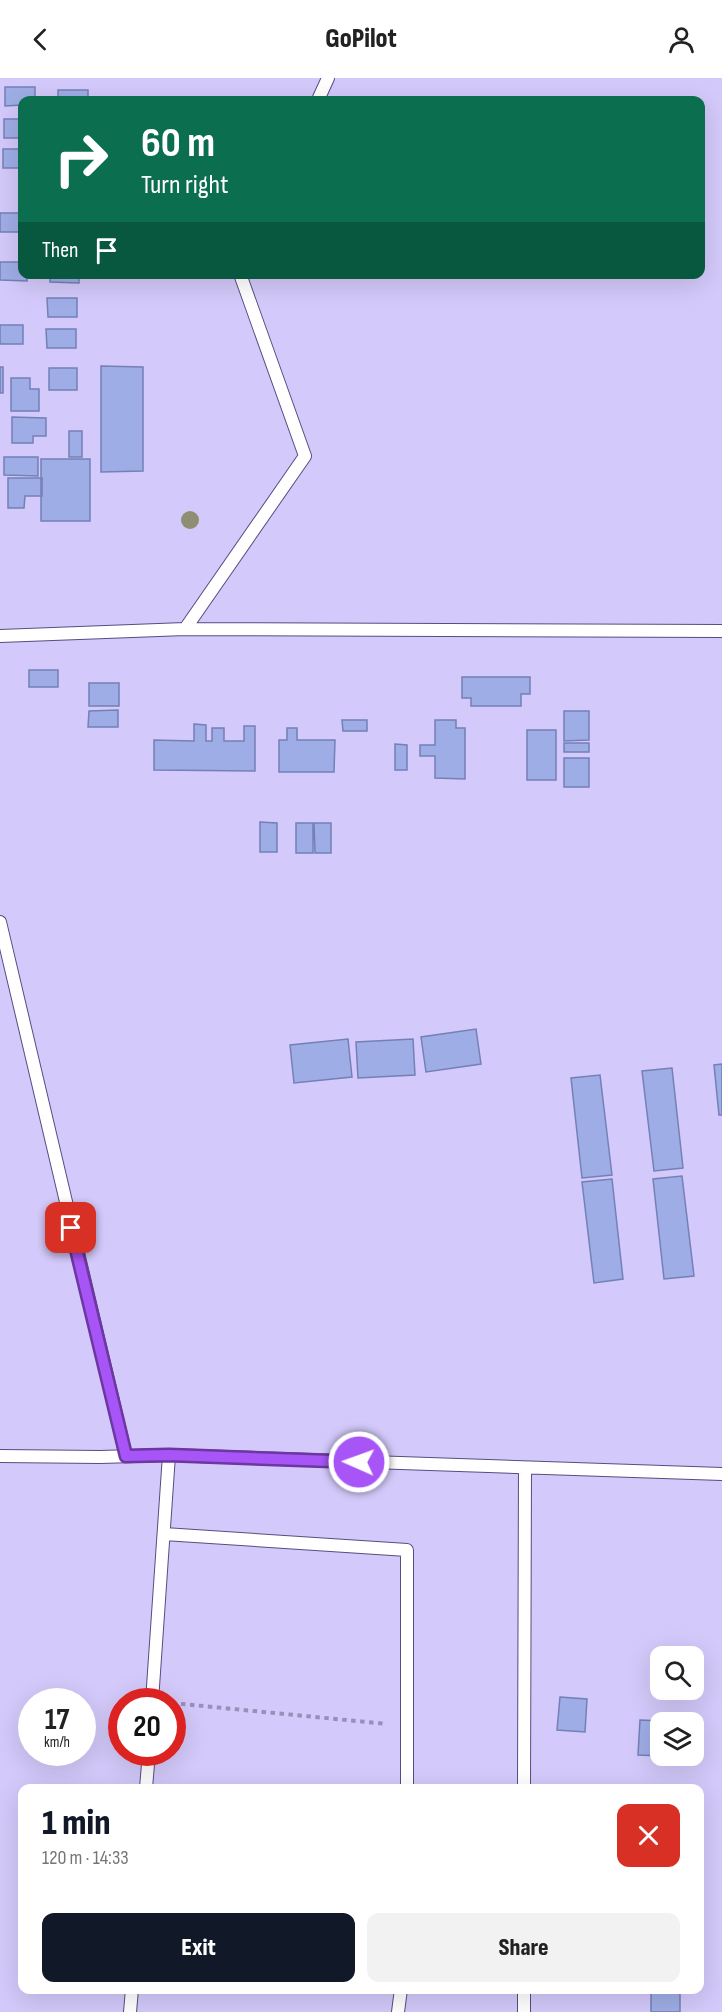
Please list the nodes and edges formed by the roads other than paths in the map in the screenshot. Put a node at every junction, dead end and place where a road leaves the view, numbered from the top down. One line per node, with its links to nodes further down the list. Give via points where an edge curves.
1 (328, 78): 2 (lane)
2 (320, 96)
3 (242, 279): 4 (lane, via 305,456)
4 (185, 629): 5 (lane); 6 (lane)
5 (722, 632)
6 (0, 636)
7 (0, 922): 10 (lane)
8 (169, 1455): 10 (lane); 11 (lane); 13 (lane)
9 (0, 1456): 10 (lane)
10 (126, 1456)
11 (525, 1468): 12 (lane); 18 (lane)
12 (722, 1474)
13 (164, 1534): 14 (lane); 17 (lane, via 407,1550)
14 (153, 1688)
15 (147, 1766): 16 (lane)
16 (146, 1784)
17 (407, 1784)
18 (524, 1784)
19 (132, 1994): 22 (lane)
20 (400, 1994): 23 (lane)
21 (524, 1994): 24 (lane)
22 (130, 2012)
23 (398, 2012)
24 (524, 2012)

